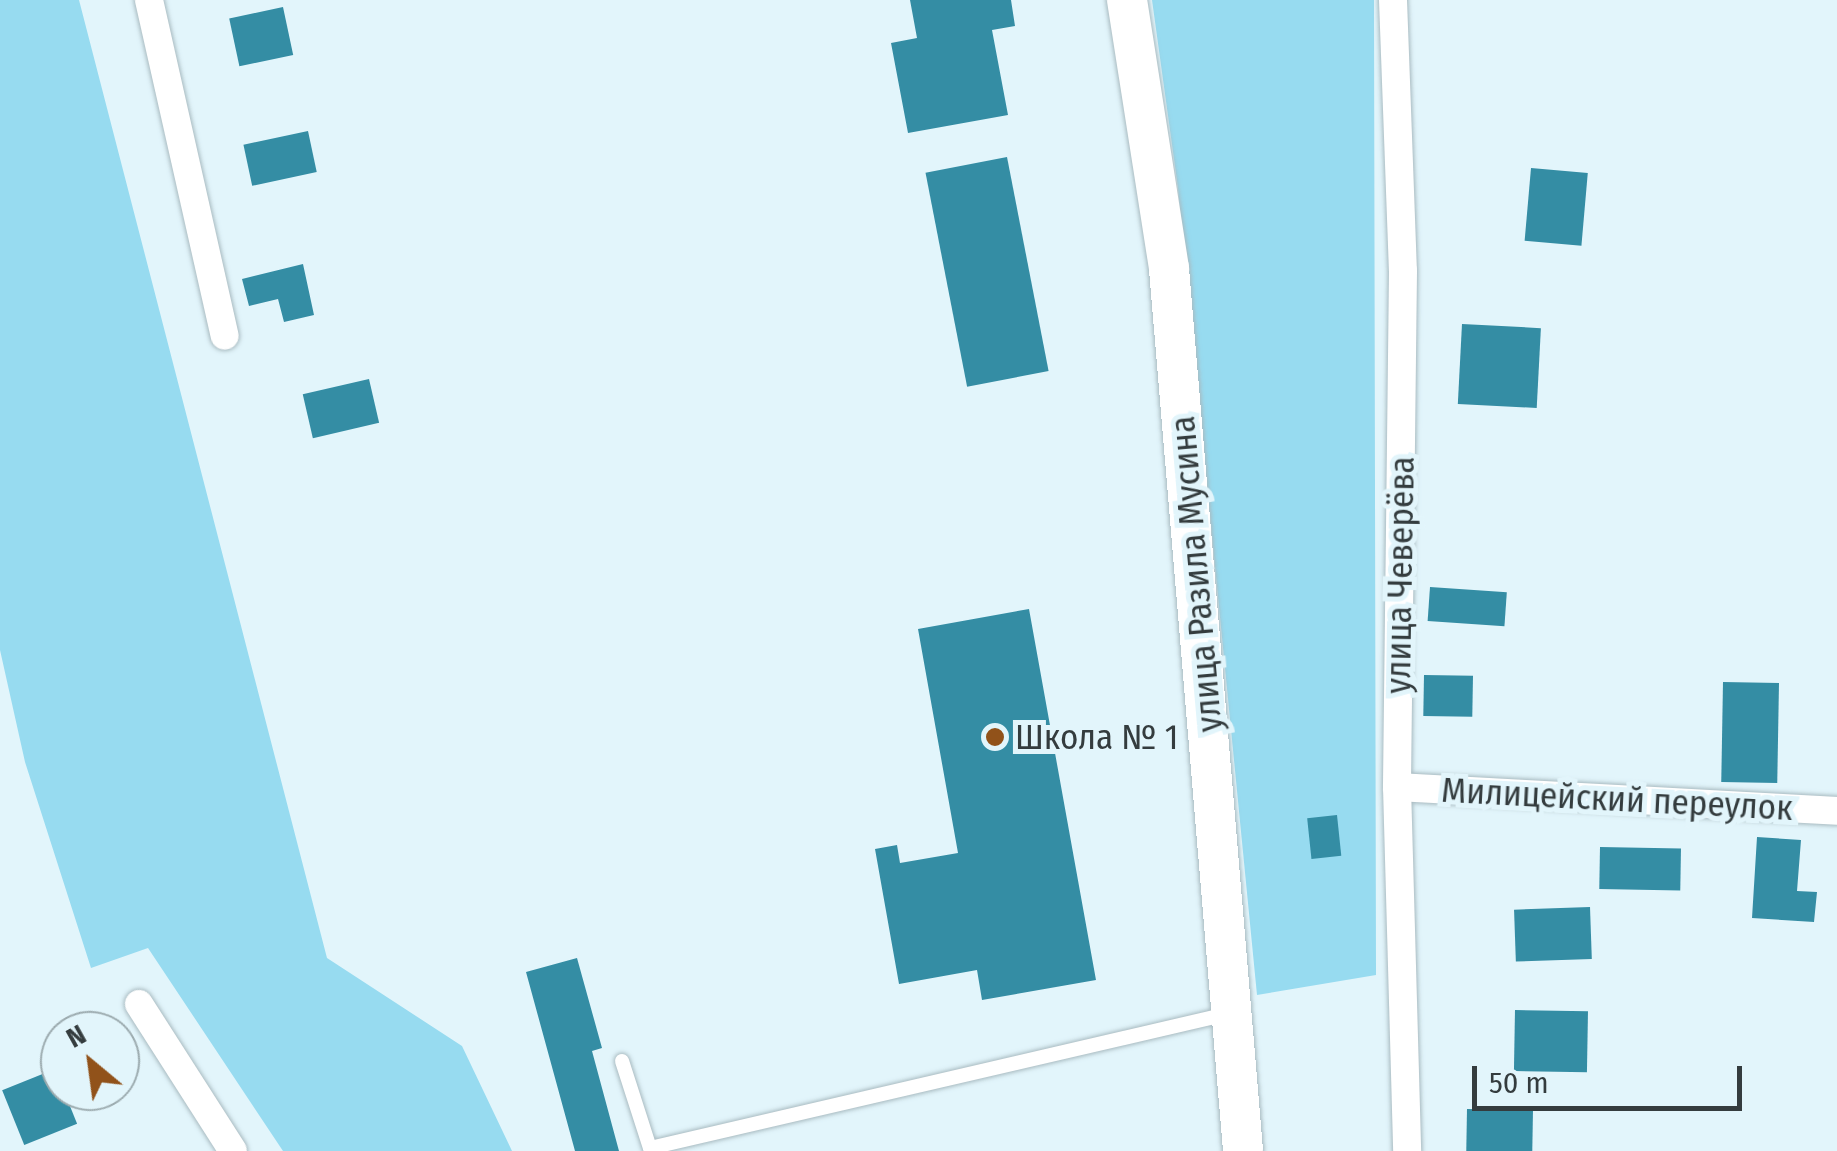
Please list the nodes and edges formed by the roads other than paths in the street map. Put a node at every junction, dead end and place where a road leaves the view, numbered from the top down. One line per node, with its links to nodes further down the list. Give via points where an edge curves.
1 (148, 0): 4 (street)
2 (1127, 0): 8 (main road, улица Разила Мусина, via 1169,269)
3 (1393, 0): 5 (street, улица Чеверёва, via 1404,271)
4 (225, 336)
5 (1397, 787): 6 (street, Милицейский переулок); 13 (street, улица Чеверёва)
6 (1837, 811)
7 (139, 1004): 11 (street)
8 (1232, 1013): 10 (lane); 12 (main road, улица Разила Мусина)
9 (622, 1061): 10 (lane)
10 (651, 1149)
11 (233, 1151)
12 (1243, 1151)
13 (1407, 1151)

